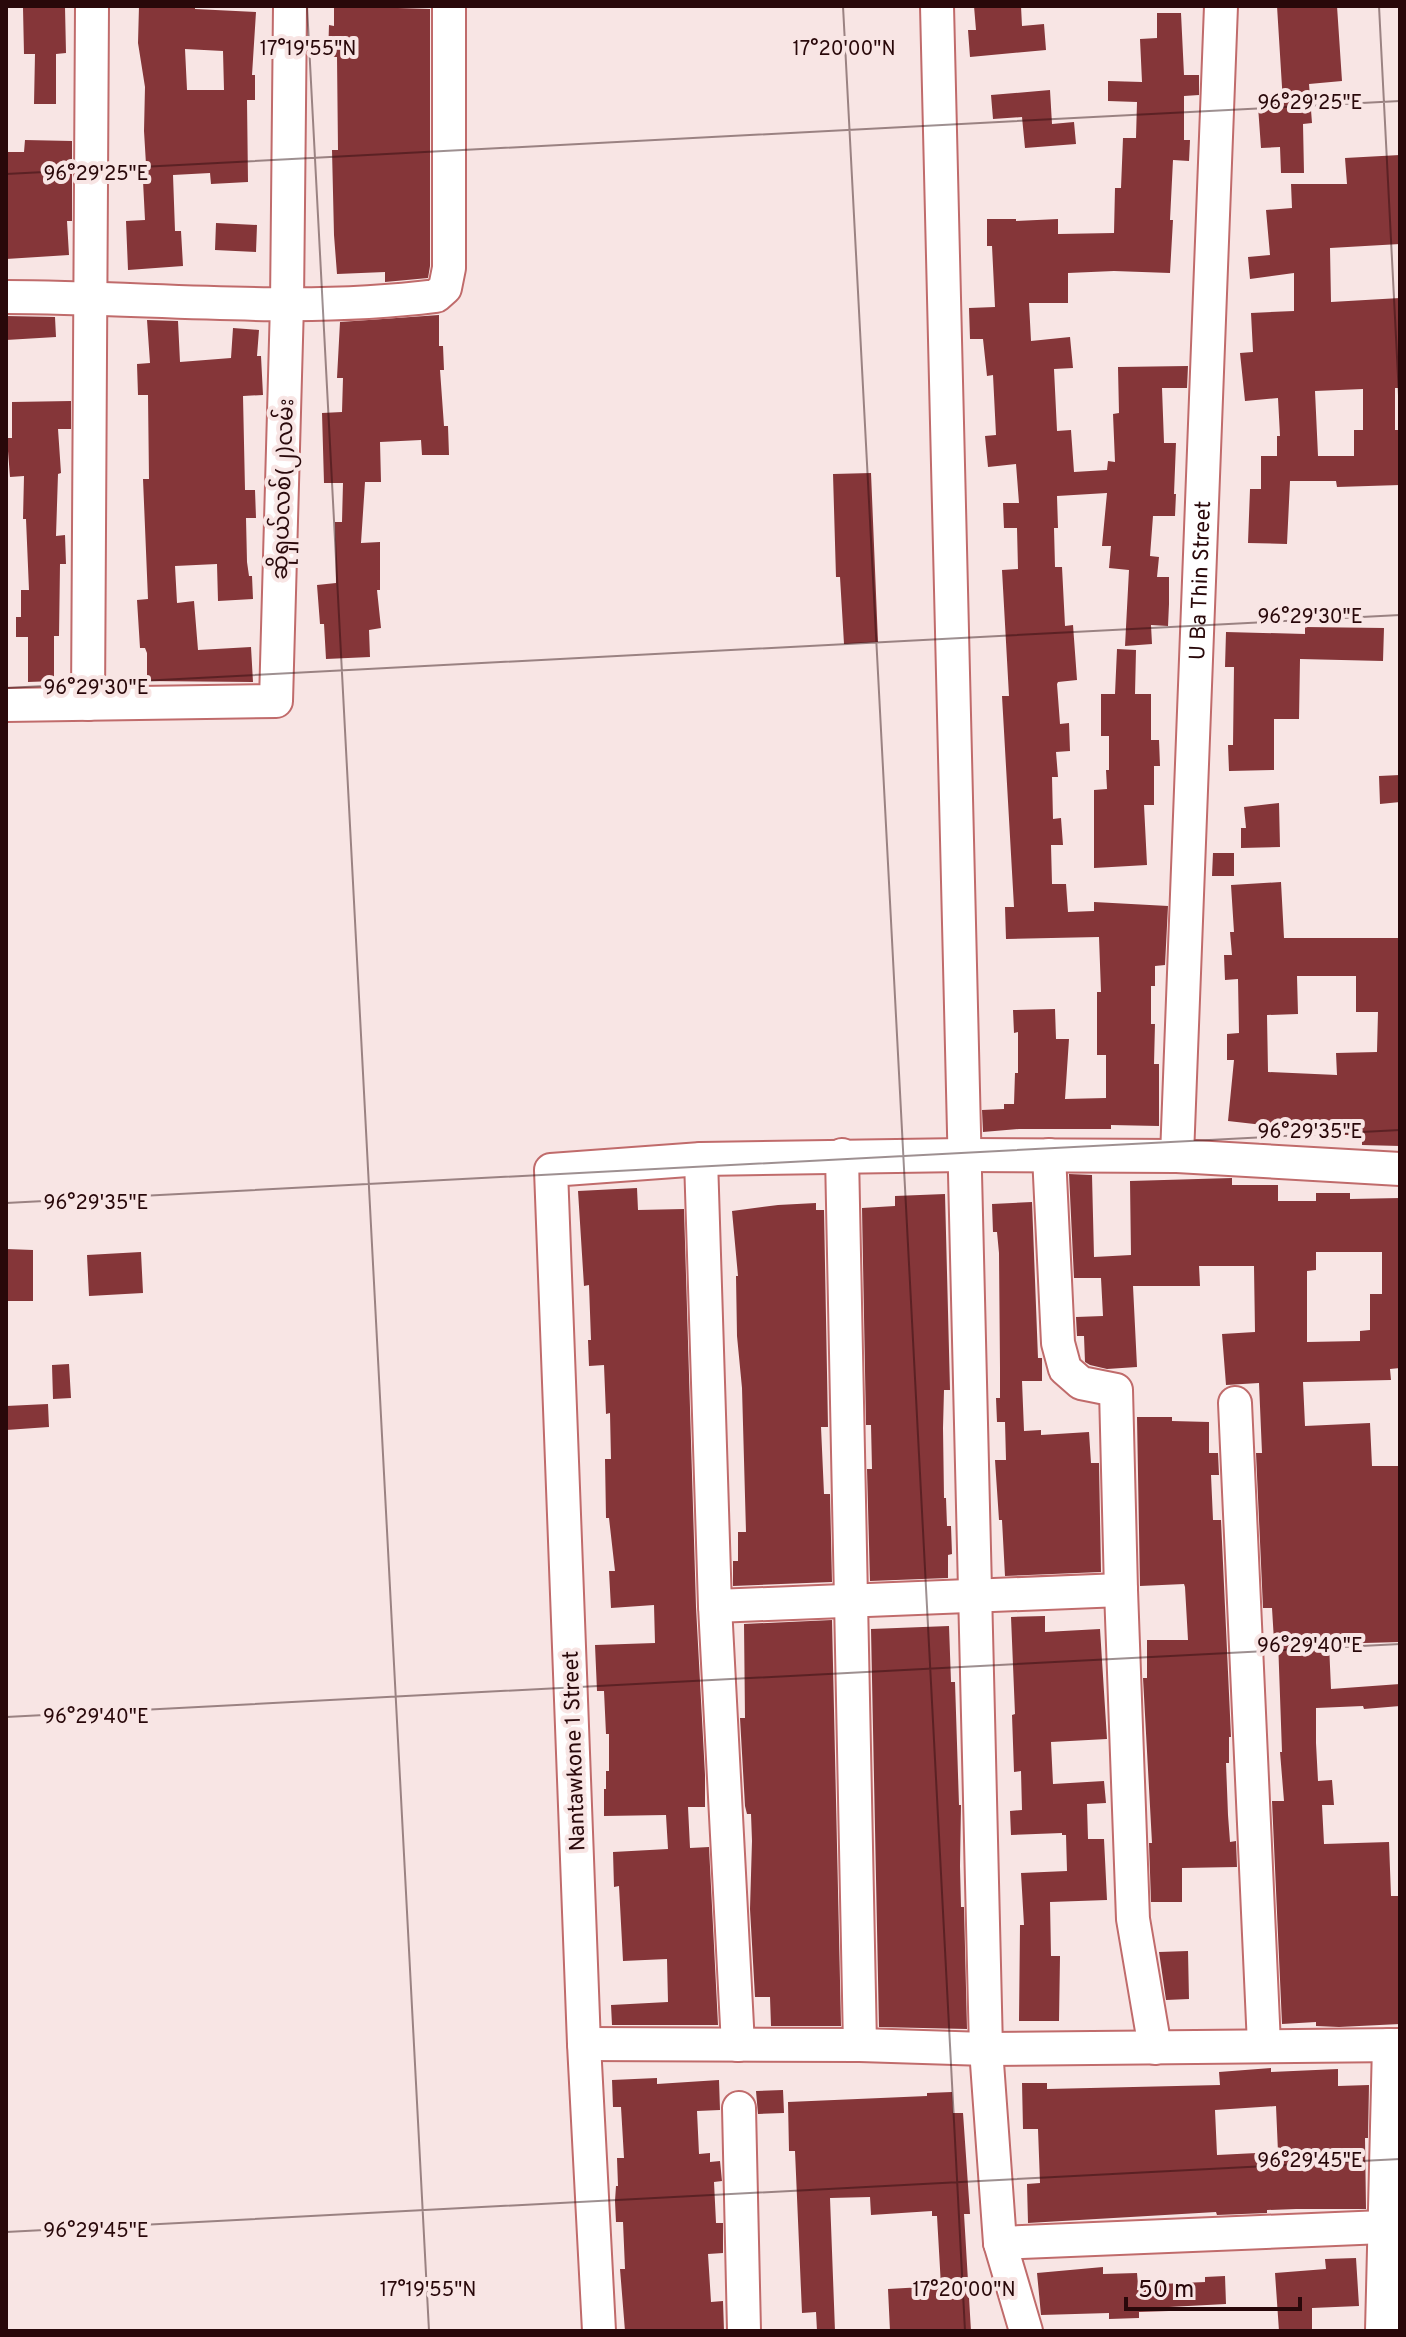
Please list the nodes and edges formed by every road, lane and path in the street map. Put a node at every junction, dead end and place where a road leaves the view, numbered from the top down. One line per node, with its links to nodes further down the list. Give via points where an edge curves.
1 (92, 6): 7 (street)
2 (290, 6): 8 (street, ဆိုရှယ်လစ်(၂)လမ်း)
3 (449, 6): 8 (street, via 450,225 445,288 436,296)
4 (937, 6): 12 (street)
5 (1221, 6): 14 (street, U Ba Thin Street)
6 (6, 297): 7 (street)
7 (91, 297): 8 (street); 9 (street)
8 (287, 304): 9 (street, ဆိုရှယ်လစ်(၂)လမ်း, via 276,701)
9 (88, 704): 10 (street, ဆိုရှယ်လစ်(၂)လမ်း)
10 (6, 705)
11 (842, 1155): 12 (street); 15 (street); 20 (street)
12 (963, 1155): 13 (street); 19 (street)
13 (1049, 1155): 14 (street); 18 (street, via 1058,1343 1065,1369 1081,1383 1116,1390)
14 (1177, 1156): 16 (street)
15 (701, 1159): 21 (street); 22 (street, Nantawkone 1 Street, via 551,1170)
16 (1400, 1169)
17 (1235, 1403): 25 (street)
18 (1121, 1590): 19 (street); 27 (street, via 1133,1919)
19 (976, 1598): 20 (street); 28 (street)
20 (851, 1600): 21 (street); 24 (street)
21 (715, 1606): 23 (street)
22 (584, 2044): 23 (street); 32 (street, Nantawkone 1 Street)
23 (738, 2045): 24 (street)
24 (860, 2045): 28 (street)
25 (1264, 2045): 26 (street); 27 (street)
26 (1394, 2045): 30 (street)
27 (1155, 2048): 28 (street)
28 (986, 2049): 31 (street)
29 (739, 2108): 33 (street)
30 (1383, 2227): 31 (street); 35 (street)
31 (1000, 2243): 34 (street)
32 (599, 2331)
33 (744, 2331)
34 (1026, 2331)
35 (1382, 2331)

